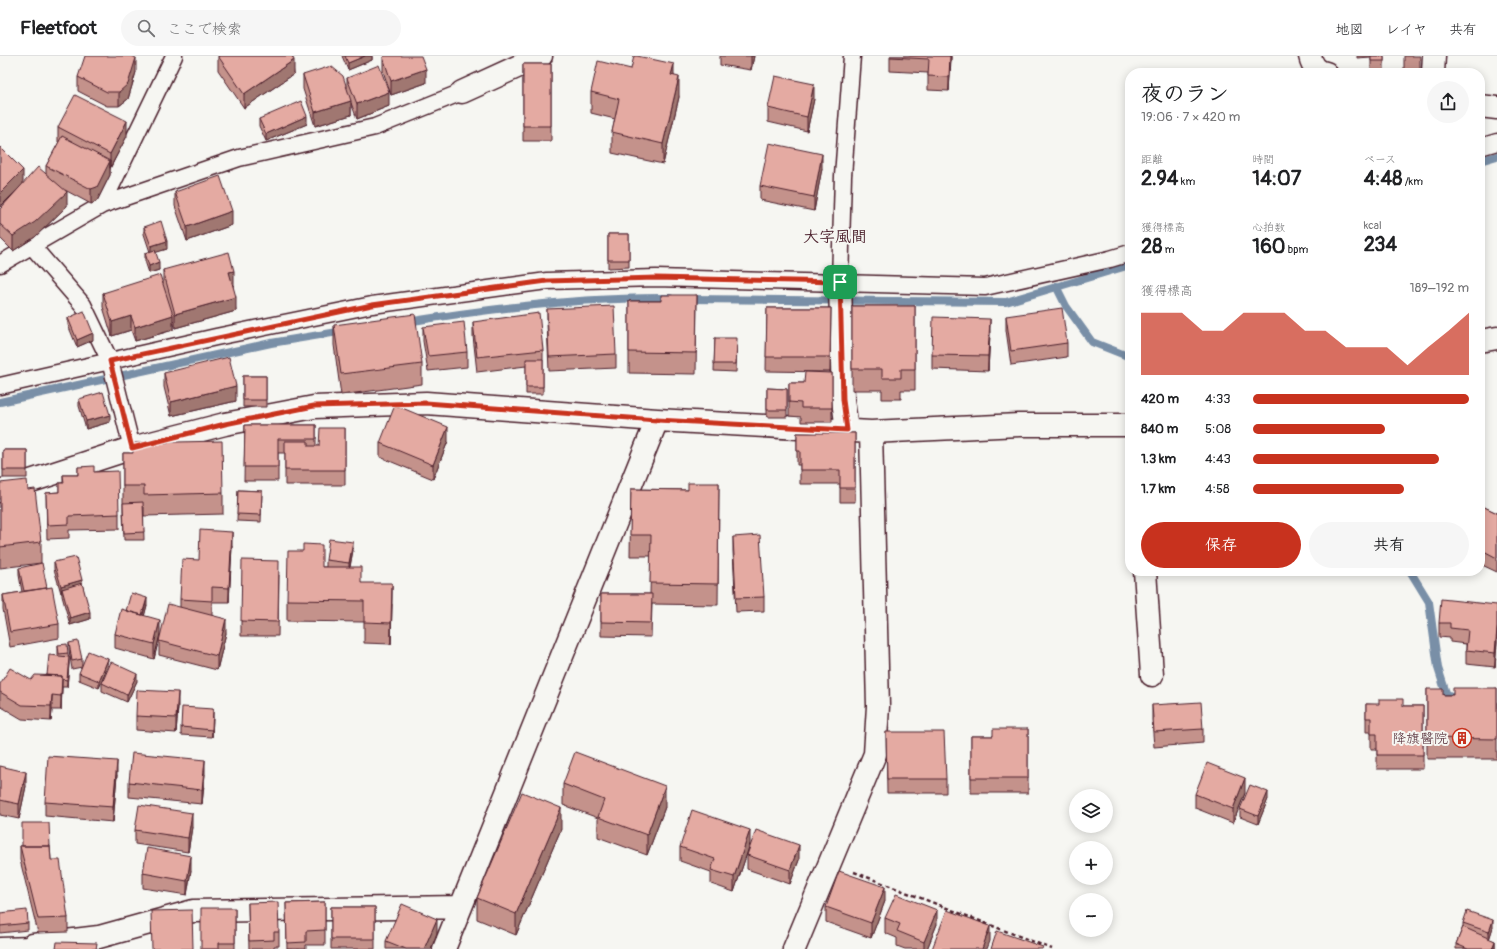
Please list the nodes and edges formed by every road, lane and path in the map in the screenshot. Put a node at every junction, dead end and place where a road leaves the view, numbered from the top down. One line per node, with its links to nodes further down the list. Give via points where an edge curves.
1 (174, 56): 13 (lane)
2 (542, 56): 8 (street)
3 (852, 56): 17 (lane, via 843,176)
4 (1310, 56): 6 (street)
5 (1434, 56): 7 (street)
6 (1315, 68)
7 (1433, 68)
8 (462, 92): 13 (lane, via 375,127 238,158)
9 (1485, 107): 10 (street)
10 (1497, 108)
11 (1497, 142): 12 (lane)
12 (1485, 146)
13 (102, 205): 14 (lane)
14 (32, 246): 16 (lane); 20 (lane, via 83,305)
15 (1125, 254): 17 (lane, via 985,287)
16 (0, 264)
17 (840, 284): 20 (lane, via 656,278 547,281 372,305); 24 (street, via 843,400)
18 (1497, 338): 19 (street)
19 (1485, 340)
20 (111, 364): 21 (lane); 26 (lane)
21 (0, 386)
22 (657, 420): 24 (street); 26 (street, via 426,403 314,406 225,424); 31 (street)
23 (1125, 425): 25 (street, via 1019,425)
24 (847, 430): 25 (street)
25 (871, 432): 30 (street, via 878,706 875,754)
26 (132, 448): 27 (street)
27 (0, 491)
28 (1145, 576): 29 (street)
29 (1152, 675)
30 (829, 862): 35 (street); 36 (path)
31 (461, 907): 32 (street, via 193,911 99,937); 34 (street)
32 (33, 945): 33 (lane)
33 (0, 946)
34 (444, 949)
35 (794, 949)
36 (1052, 949)

